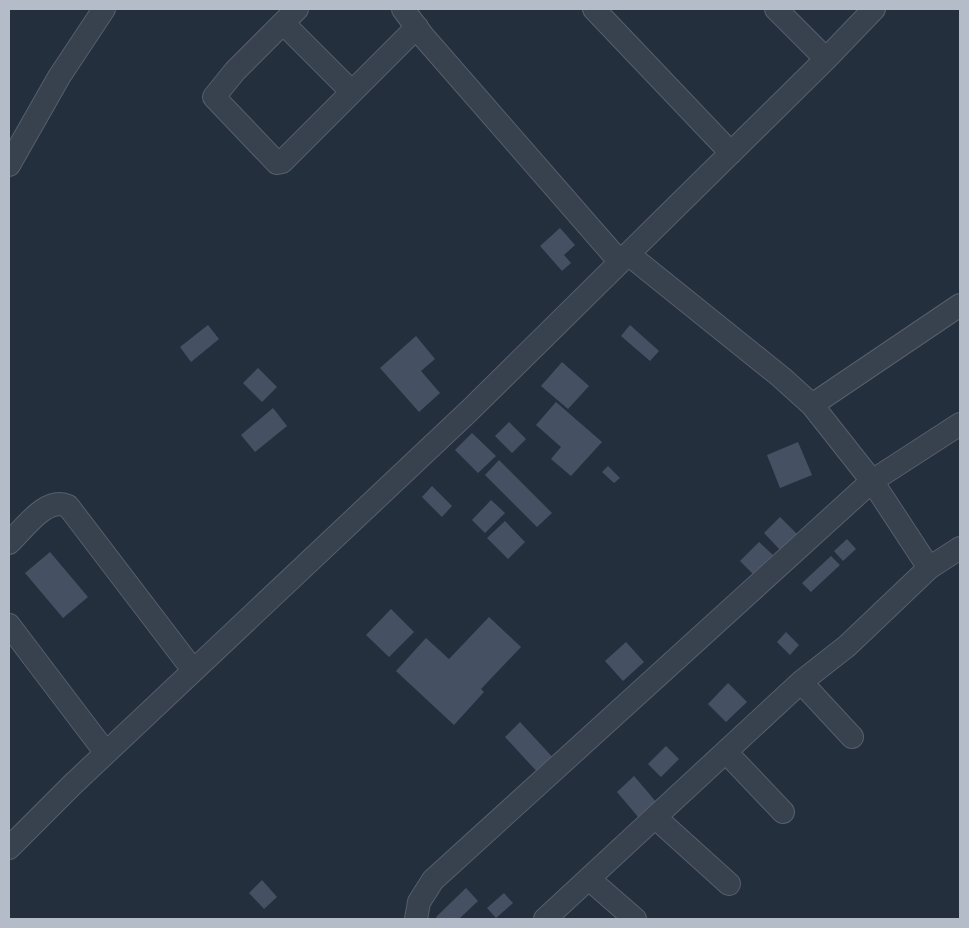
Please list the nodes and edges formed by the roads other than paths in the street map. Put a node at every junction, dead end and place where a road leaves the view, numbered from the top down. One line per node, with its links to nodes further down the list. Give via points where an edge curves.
1 (104, 9): 11 (street, via 59,77)
2 (404, 9): 7 (street)
3 (594, 9): 10 (street)
4 (776, 9): 8 (street)
5 (874, 9): 8 (street)
6 (290, 16): 9 (street); 9 (street, via 214,97 277,163 282,162)
7 (417, 27): 9 (street); 12 (street)
8 (826, 59): 10 (street)
9 (352, 92)
10 (730, 153): 12 (street)
11 (9, 165)
12 (624, 258): 14 (street, via 781,377); 21 (street, via 469,411)
13 (960, 305): 14 (street)
14 (812, 405): 16 (street)
15 (960, 424): 16 (street)
16 (872, 481): 19 (street); 31 (street, via 433,880 419,902)
17 (9, 543): 21 (street, via 47,506 68,506)
18 (960, 548): 19 (street)
19 (929, 568): 22 (street, via 847,646)
20 (9, 625): 25 (street)
21 (193, 670): 25 (street)
22 (801, 682): 23 (street); 24 (street)
23 (852, 737)
24 (726, 752): 26 (street); 27 (street)
25 (106, 753): 28 (street)
26 (783, 812)
27 (656, 818): 29 (street); 30 (street)
28 (9, 848)
29 (589, 879): 32 (street); 33 (street)
30 (729, 884)
31 (416, 919)
32 (545, 919)
33 (635, 919)

